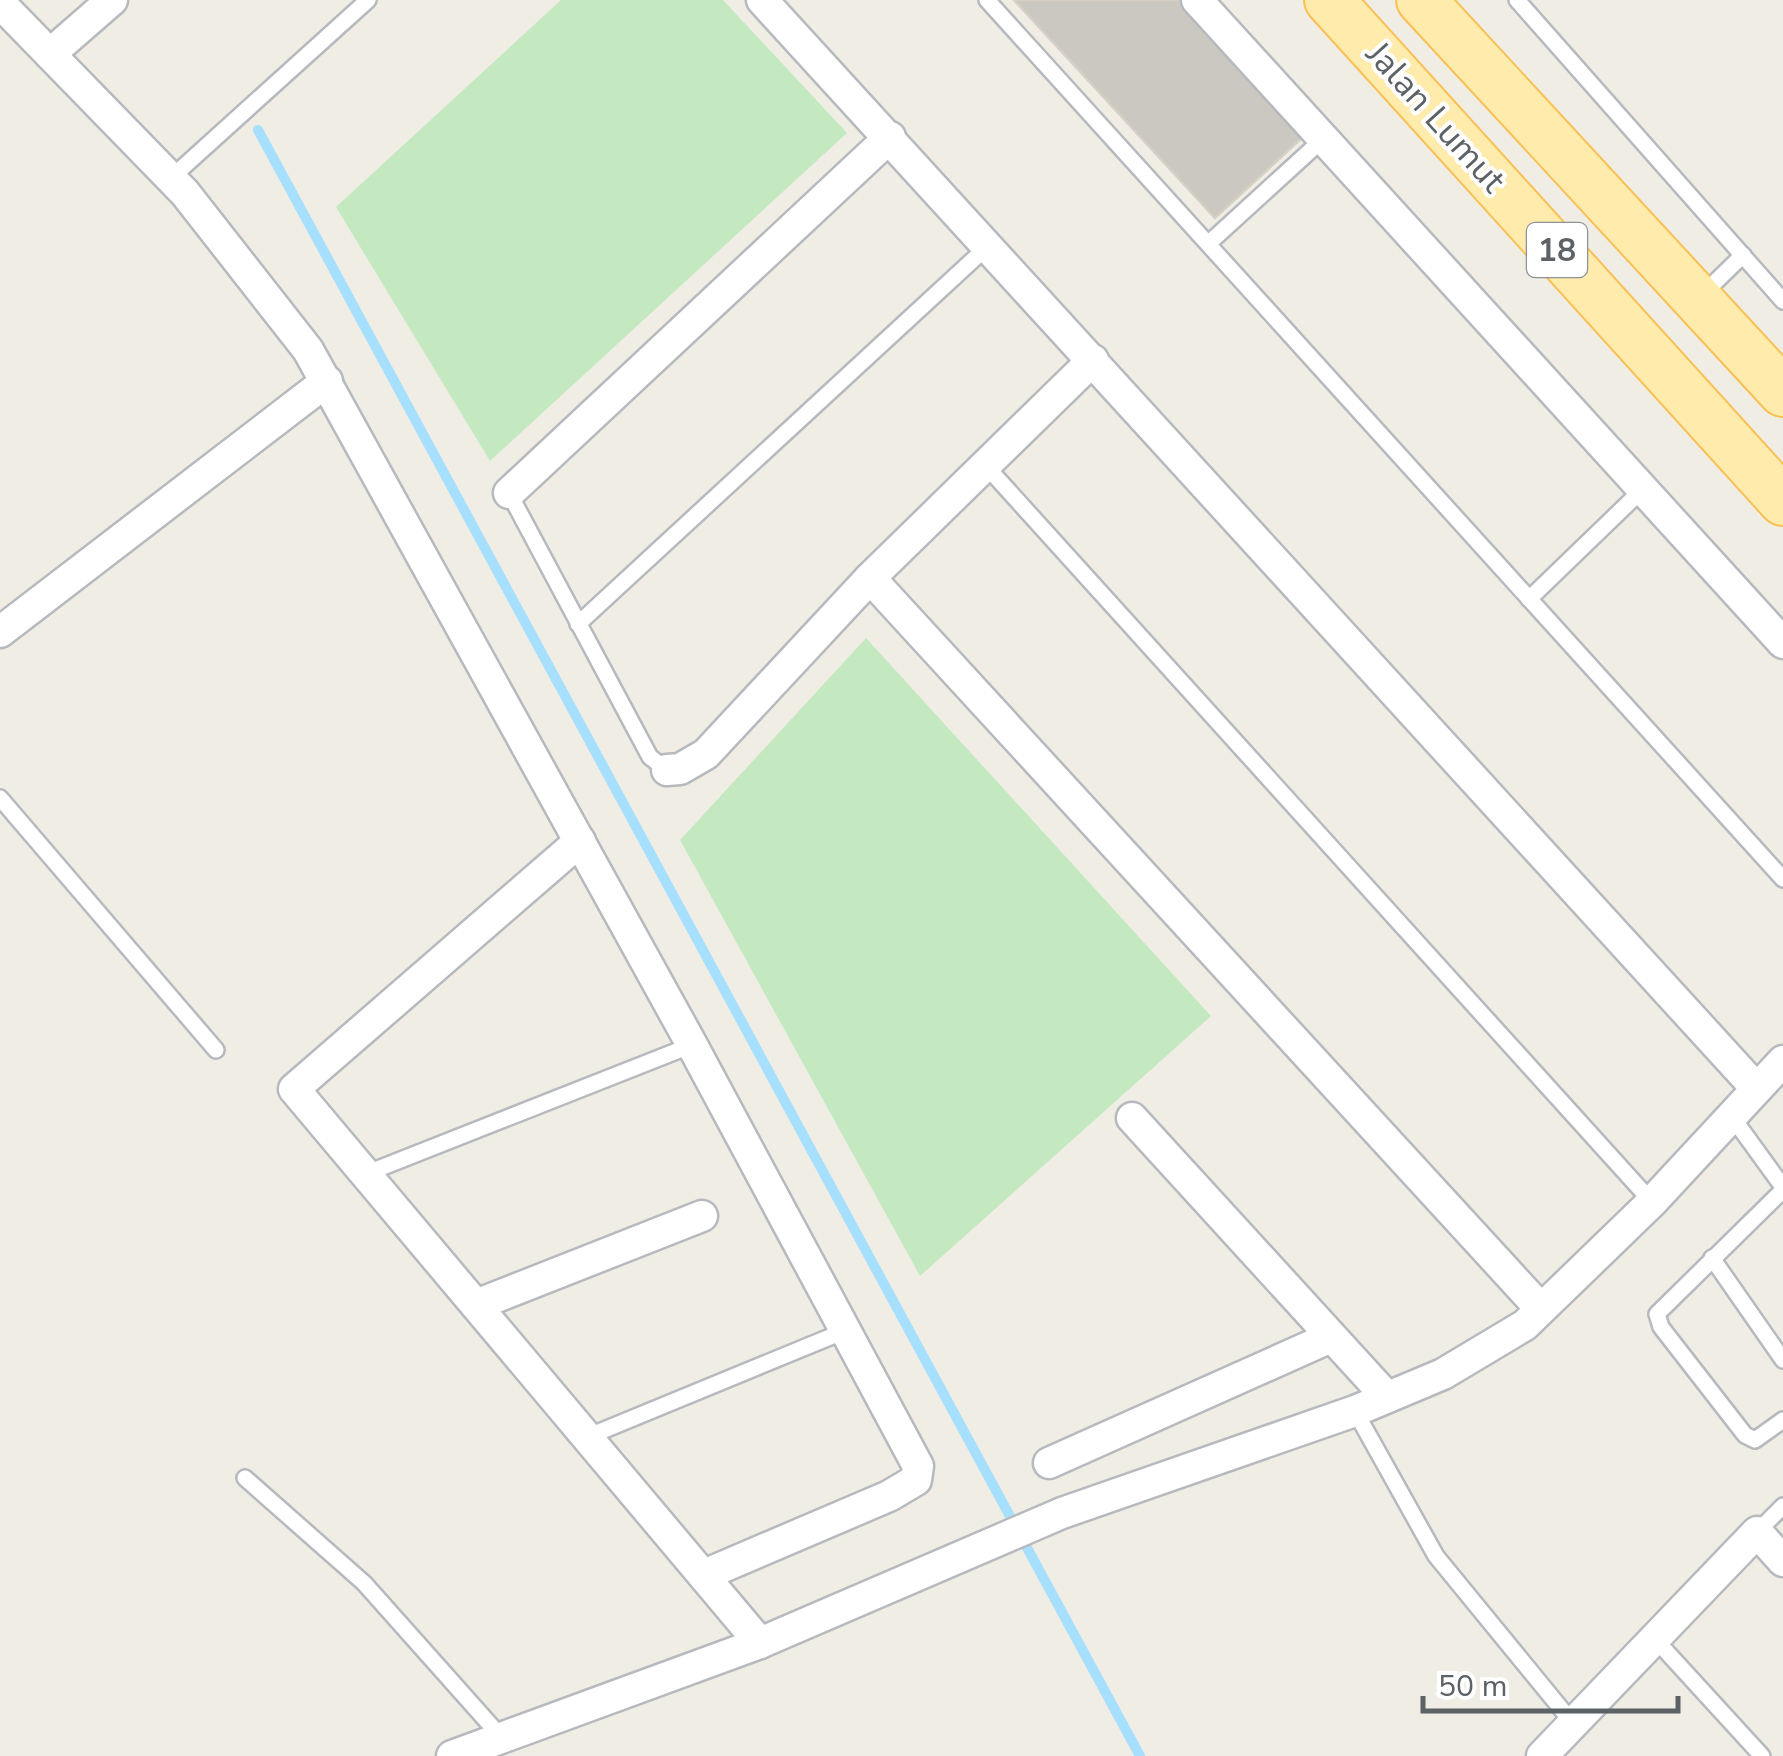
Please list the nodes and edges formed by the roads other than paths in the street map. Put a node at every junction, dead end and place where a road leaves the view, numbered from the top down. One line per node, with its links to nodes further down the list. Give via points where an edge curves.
1 (112, 0): 10 (street)
2 (368, 0): 13 (lane)
3 (762, 0): 11 (street)
4 (987, 0): 14 (lane)
5 (1197, 0): 12 (street)
6 (1329, 0): 25 (main road, Jalan Lumut / 18)
7 (1421, 0): 17 (main road, Jalan Lumut / 18)
8 (1517, 0): 16 (lane)
9 (0, 3): 10 (street)
10 (50, 54): 13 (street)
11 (890, 137): 15 (street); 24 (street)
12 (1323, 139): 14 (lane); 23 (street)
13 (171, 178): 20 (street)
14 (1209, 243): 27 (lane)
15 (988, 246): 19 (street); 28 (lane)
16 (1743, 255): 17 (lane); 18 (lane)
17 (1697, 300): 21 (main road, Jalan Lumut / 18)
18 (1783, 301)
19 (1093, 360): 22 (street); 38 (street)
20 (327, 381): 29 (street); 33 (street)
21 (1783, 392)
22 (987, 467): 26 (street); 43 (lane)
23 (1644, 488): 27 (lane); 30 (street)
24 (508, 493): 28 (lane)
25 (1783, 501)
26 (870, 578): 31 (street, via 706,754); 47 (street)
27 (1529, 599): 34 (lane)
28 (578, 624): 31 (lane, via 650,757)
29 (0, 632)
30 (1783, 642)
31 (666, 770)
32 (0, 798): 36 (lane)
33 (580, 841): 35 (street); 41 (street, via 294,1088)
34 (1783, 879)
35 (692, 1045): 41 (lane); 48 (street)
36 (216, 1050)
37 (1783, 1061): 38 (street)
38 (1755, 1087): 39 (street)
39 (1730, 1114): 42 (lane); 43 (street)
40 (1132, 1118): 49 (street)
41 (365, 1174): 46 (street)
42 (1783, 1188): 45 (lane)
43 (1652, 1202): 47 (street)
44 (702, 1216): 46 (street)
45 (1712, 1258): 50 (lane); 53 (lane, via 1657,1314 1661,1328 1745,1435 1756,1440)
46 (476, 1306): 54 (street)
47 (1540, 1308): 51 (street, via 1494,1347)
48 (847, 1330): 54 (lane); 60 (street, via 918,1466 916,1480)
49 (1331, 1337): 51 (street); 55 (street)
50 (1783, 1360)
51 (1388, 1396): 52 (street)
52 (1354, 1410): 62 (street, via 1062,1513); 64 (lane, via 1436,1556)
53 (1783, 1420)
54 (588, 1437): 60 (street)
55 (1049, 1463)
56 (245, 1478): 63 (lane, via 364,1582)
57 (1783, 1506): 58 (lane)
58 (1757, 1532): 59 (street); 61 (street)
59 (1783, 1561)
60 (704, 1575): 62 (street)
61 (1654, 1638): 64 (street); 66 (lane)
62 (760, 1643): 63 (street)
63 (502, 1738): 65 (street)
64 (1558, 1744)
65 (452, 1756)
66 (1762, 1756)

